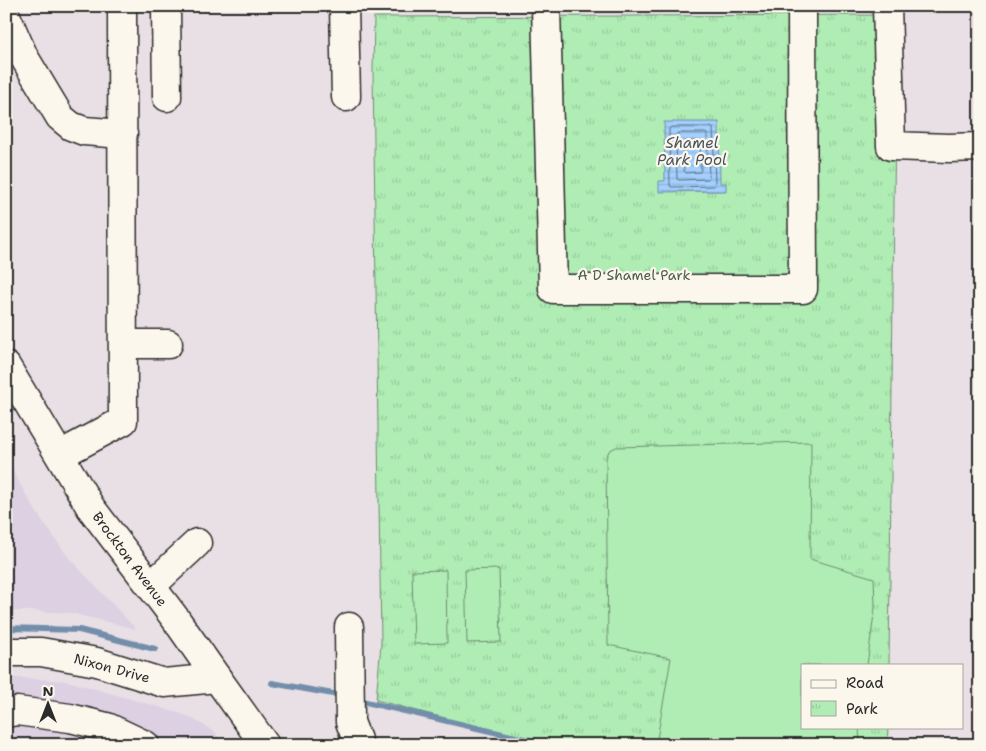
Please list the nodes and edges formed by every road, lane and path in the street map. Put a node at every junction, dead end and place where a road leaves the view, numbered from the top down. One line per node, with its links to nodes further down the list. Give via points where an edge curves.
1 (122, 6): 10 (main road)
2 (166, 6): 8 (main road)
3 (344, 6): 9 (main road)
4 (546, 6): 5 (main road, via 553,289 803,289)
5 (802, 6)
6 (887, 6): 11 (main road, via 891,146)
7 (6, 16): 10 (main road, via 24,58 60,116 71,126 84,131)
8 (167, 96)
9 (346, 96)
10 (123, 134): 12 (main road)
11 (980, 147)
12 (123, 344): 13 (main road); 15 (main road, via 123,421)
13 (168, 344)
14 (6, 366): 15 (main road, Brockton Avenue)
15 (60, 455): 17 (main road, Brockton Avenue, via 91,508)
16 (197, 543): 17 (main road)
17 (151, 586): 20 (main road, Brockton Avenue)
18 (349, 627): 26 (main road, via 350,722)
19 (6, 652): 20 (main road, Nixon Drive, via 41,652 97,662 164,683)
20 (217, 678): 25 (main road, Brockton Avenue)
21 (6, 713): 22 (main road, via 16,711)
22 (70, 718): 23 (main road); 24 (main road, via 107,727)
23 (88, 745)
24 (145, 745)
25 (265, 745)
26 (359, 745)

